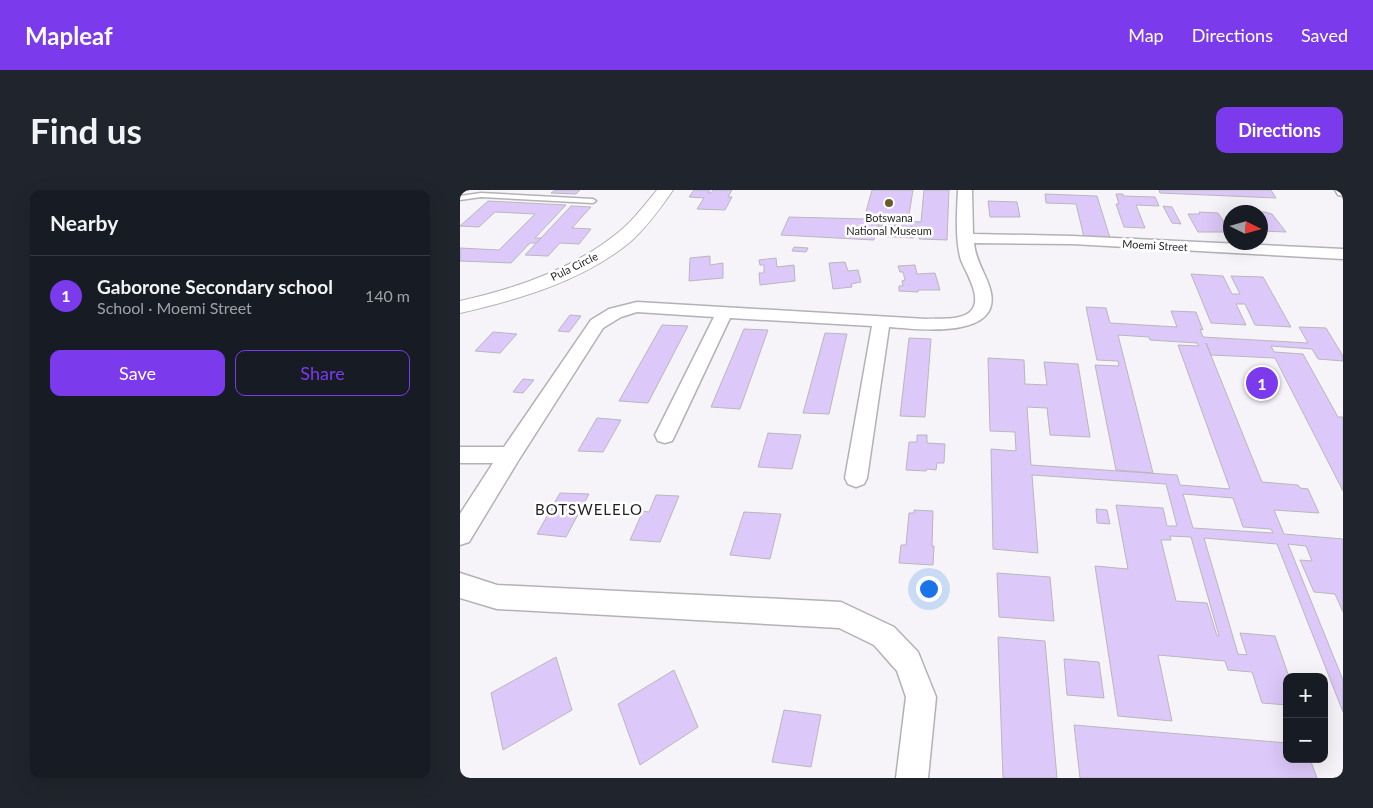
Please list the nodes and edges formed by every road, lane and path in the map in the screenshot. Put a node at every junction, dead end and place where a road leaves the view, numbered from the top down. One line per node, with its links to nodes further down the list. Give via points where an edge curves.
1 (665, 190): 7 (main road, Pula Circle, via 644,219 621,240 585,263)
2 (965, 190): 5 (street)
3 (460, 198): 4 (lane, via 481,195)
4 (593, 201)
5 (967, 238): 6 (street, Moemi Street); 11 (street, via 968,257 983,293 977,315 966,322)
6 (1343, 254)
7 (492, 301): 8 (main road, Pula Circle); 10 (main road)
8 (460, 306)
9 (724, 313): 11 (street); 12 (street); 14 (street, via 637,308 615,313 597,324)
10 (460, 314)
11 (881, 322): 15 (street)
12 (665, 435)
13 (460, 454): 14 (street)
14 (510, 455): 16 (street)
15 (856, 478)
16 (460, 535)
17 (460, 585): 18 (street, via 497,598 841,615 884,636 908,662 921,697)
18 (912, 778)

